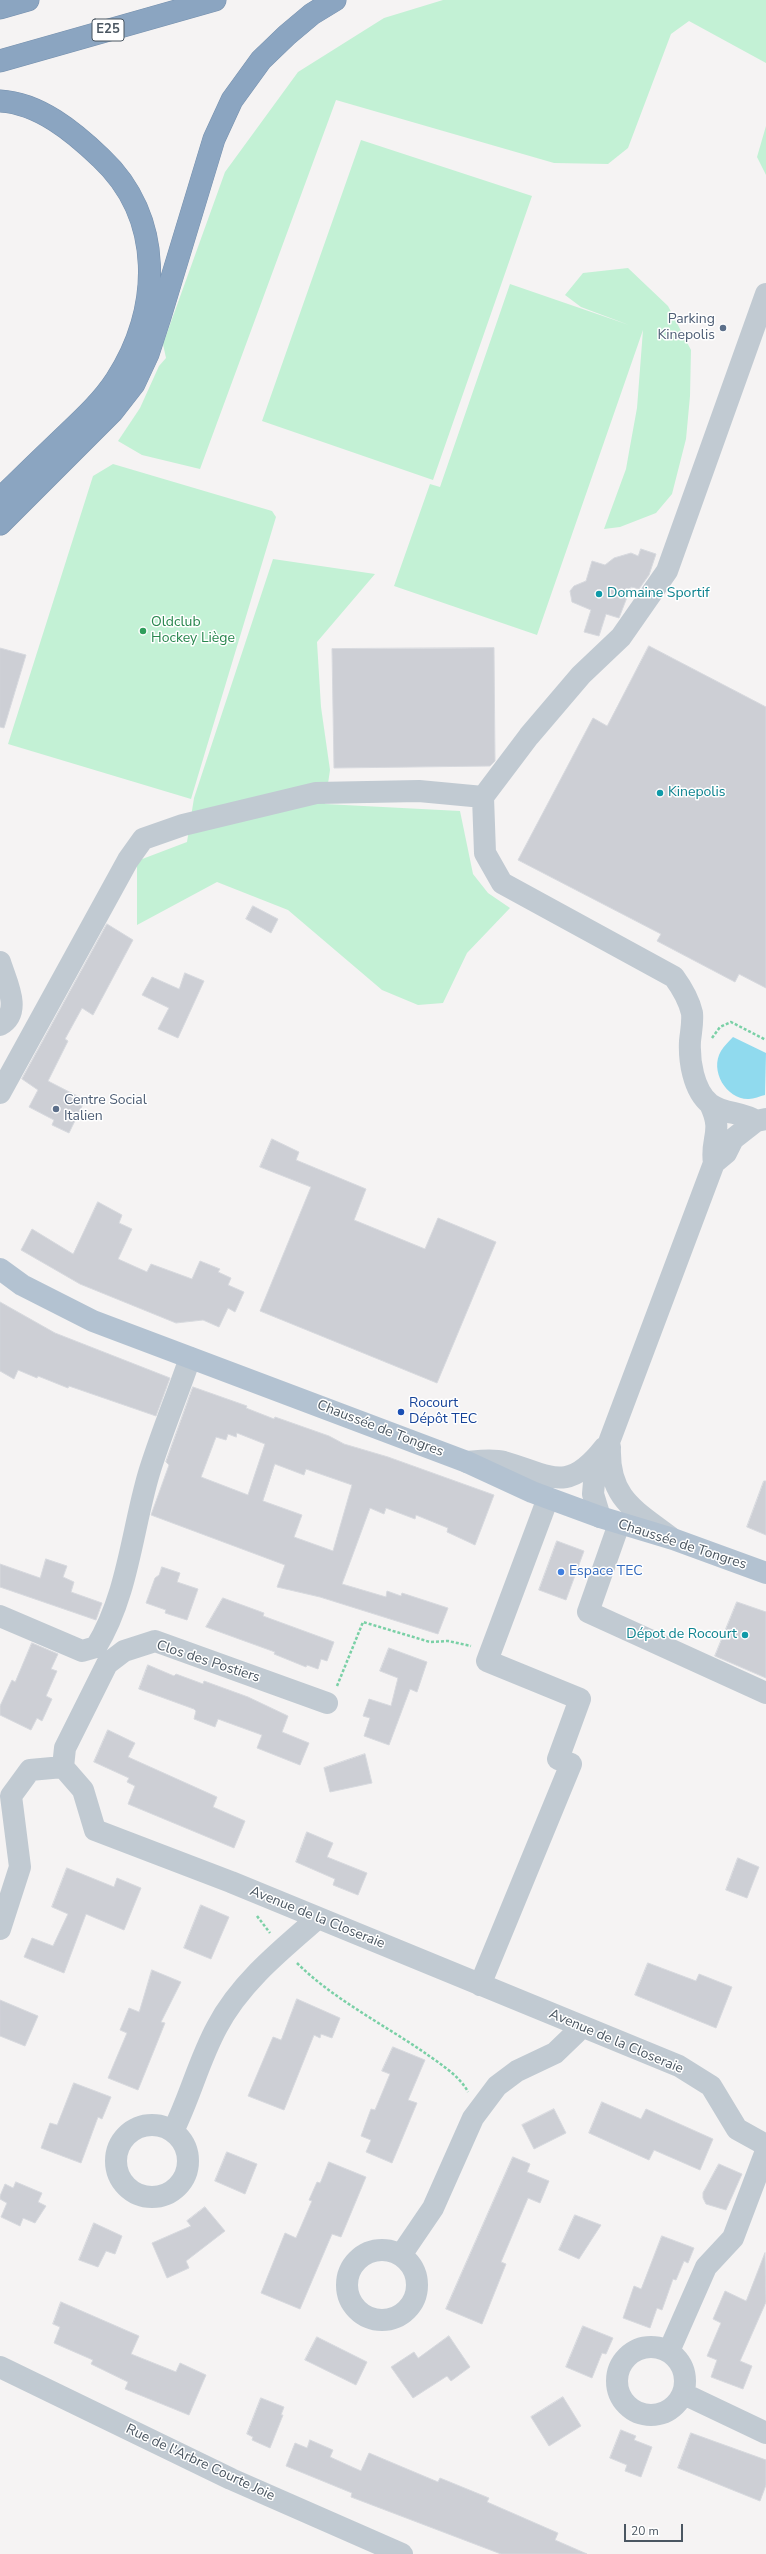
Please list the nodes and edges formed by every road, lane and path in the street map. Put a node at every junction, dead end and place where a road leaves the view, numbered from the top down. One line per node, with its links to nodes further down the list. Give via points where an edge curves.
1 (28, 0): 4 (highway)
2 (215, 0): 5 (highway, E25)
3 (335, 0): 9 (highway, via 312,14 261,60 232,100 214,139 148,354 134,384 113,410)
4 (0, 8)
5 (0, 61)
6 (0, 101): 8 (highway, via 8,101 38,112 66,128 116,172 131,195 146,231 150,263 142,324 130,355 116,380 98,404)
7 (766, 294): 10 (street, via 667,571 621,637 581,675 529,736)
8 (0, 499)
9 (0, 524)
10 (483, 798): 16 (street, via 419,791 316,793 183,825 143,840 128,860); 17 (street, via 485,852 502,883 674,977 692,1012 690,1050 693,1074)
11 (0, 962): 12 (street, via 13,1004 8,1020)
12 (0, 1025)
13 (766, 1036): 14 (path)
14 (765, 1040): 15 (path, via 732,1022 720,1027)
15 (710, 1042)
16 (0, 1093)
17 (710, 1104): 18 (street); 19 (street, via 715,1114 718,1132 712,1154)
18 (761, 1120): 19 (street, via 733,1139 726,1154)
19 (714, 1163): 22 (street)
20 (0, 1269): 21 (main road, Chaussée de Tongres, via 22,1285 93,1321)
21 (190, 1358): 23 (main road, Chaussée de Tongres); 28 (street, via 149,1473 128,1562 106,1630 96,1647 82,1651)
22 (610, 1441): 23 (street, via 580,1471 557,1479 546,1478 503,1462); 25 (street, via 594,1482 593,1494); 26 (street, via 613,1476 620,1495 638,1513)
23 (467, 1462): 24 (main road, Chaussée de Tongres)
24 (548, 1498): 25 (main road, Chaussée de Tongres); 29 (street)
25 (609, 1521): 26 (main road, Chaussée de Tongres); 30 (street, via 588,1612)
26 (673, 1539): 27 (main road, Chaussée de Tongres)
27 (766, 1574)
28 (0, 1616)
29 (490, 1651): 31 (path, via 448,1640 430,1642 363,1622 340,1680); 38 (street, via 487,1661 580,1699 558,1759 571,1764)
30 (766, 1693)
31 (327, 1703): 32 (street, Clos des Postiers, via 155,1641 124,1650 107,1664 64,1748)
32 (63, 1767): 33 (street, via 30,1770); 35 (street, Avenue de la Closeraie, via 84,1790 95,1830)
33 (6, 1794): 36 (street, via 20,1867)
34 (254, 1912): 37 (path)
35 (318, 1918): 37 (street); 38 (street, Avenue de la Closeraie)
36 (0, 1929)
37 (283, 1949): 40 (path, via 315,1981 386,2026 445,2068 468,2090); 41 (street, via 255,1976 226,2011 204,2055)
38 (480, 1986): 39 (street, Avenue de la Closeraie)
39 (582, 2027): 40 (street, via 555,2053 517,2071 496,2086); 42 (street, Avenue de la Closeraie, via 678,2066 711,2086 737,2129)
40 (473, 2118): 44 (street, via 433,2208)
41 (173, 2131)
42 (766, 2145)
43 (766, 2151): 45 (street, via 733,2238 706,2267)
44 (401, 2255)
45 (669, 2351): 47 (street, via 682,2365 686,2374); 47 (street, via 647,2346 636,2349 620,2365 617,2386 627,2406 648,2415 659,2415 669,2410)
46 (0, 2366): 49 (street, Rue de l'Arbre Courte Joie, via 231,2479)
47 (684, 2394): 48 (street)
48 (766, 2433)
49 (402, 2554)

